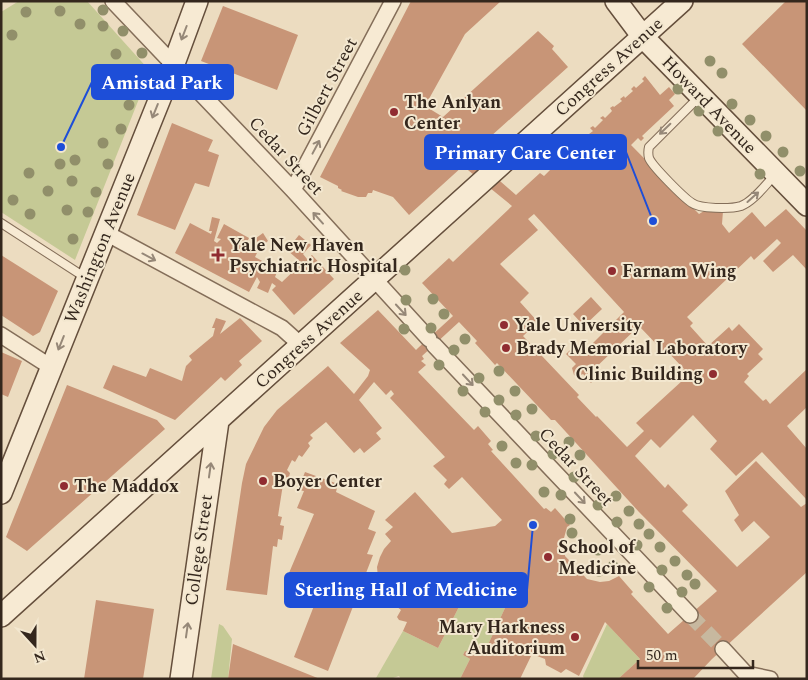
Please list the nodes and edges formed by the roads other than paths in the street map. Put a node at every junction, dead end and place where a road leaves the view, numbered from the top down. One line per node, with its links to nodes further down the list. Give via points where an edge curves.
1 (112, 1): 7 (street, Cedar Street)
2 (197, 1): 7 (main road, Washington Avenue, one-way to 7)
3 (393, 1): 10 (street, Gilbert Street, one-way to 3)
4 (616, 1): 6 (main road, Howard Avenue)
5 (682, 1): 6 (main road, Congress Avenue)
6 (643, 37): 8 (main road, Howard Avenue); 15 (main road, Congress Avenue)
7 (174, 66): 10 (street, Cedar Street); 13 (main road, Washington Avenue, one-way to 13)
8 (701, 96): 9 (main road, Howard Avenue); 9 (lane, one-way to 9, via 649,147 650,160 671,183 692,204 731,208 746,203)
9 (776, 174): 11 (main road, Howard Avenue)
10 (293, 190): 15 (street, Cedar Street, one-way to 10)
11 (807, 205)
12 (1, 223): 14 (lane)
13 (106, 233): 14 (main road, Washington Avenue); 17 (street, one-way to 17, via 282,328)
14 (88, 279): 18 (main road, Washington Avenue, one-way to 18)
15 (374, 280): 17 (main road, Congress Avenue); 21 (street, Cedar Street, one-way to 21)
16 (1, 335): 18 (street)
17 (301, 344): 19 (main road, Congress Avenue)
18 (52, 368): 20 (main road, Washington Avenue)
19 (218, 421): 22 (main road, Congress Avenue); 24 (main road, College Street, one-way to 19)
20 (1, 493)
21 (690, 615)
22 (1, 616)
23 (723, 649): 25 (street, via 746,674)
24 (181, 679)
25 (770, 679)

